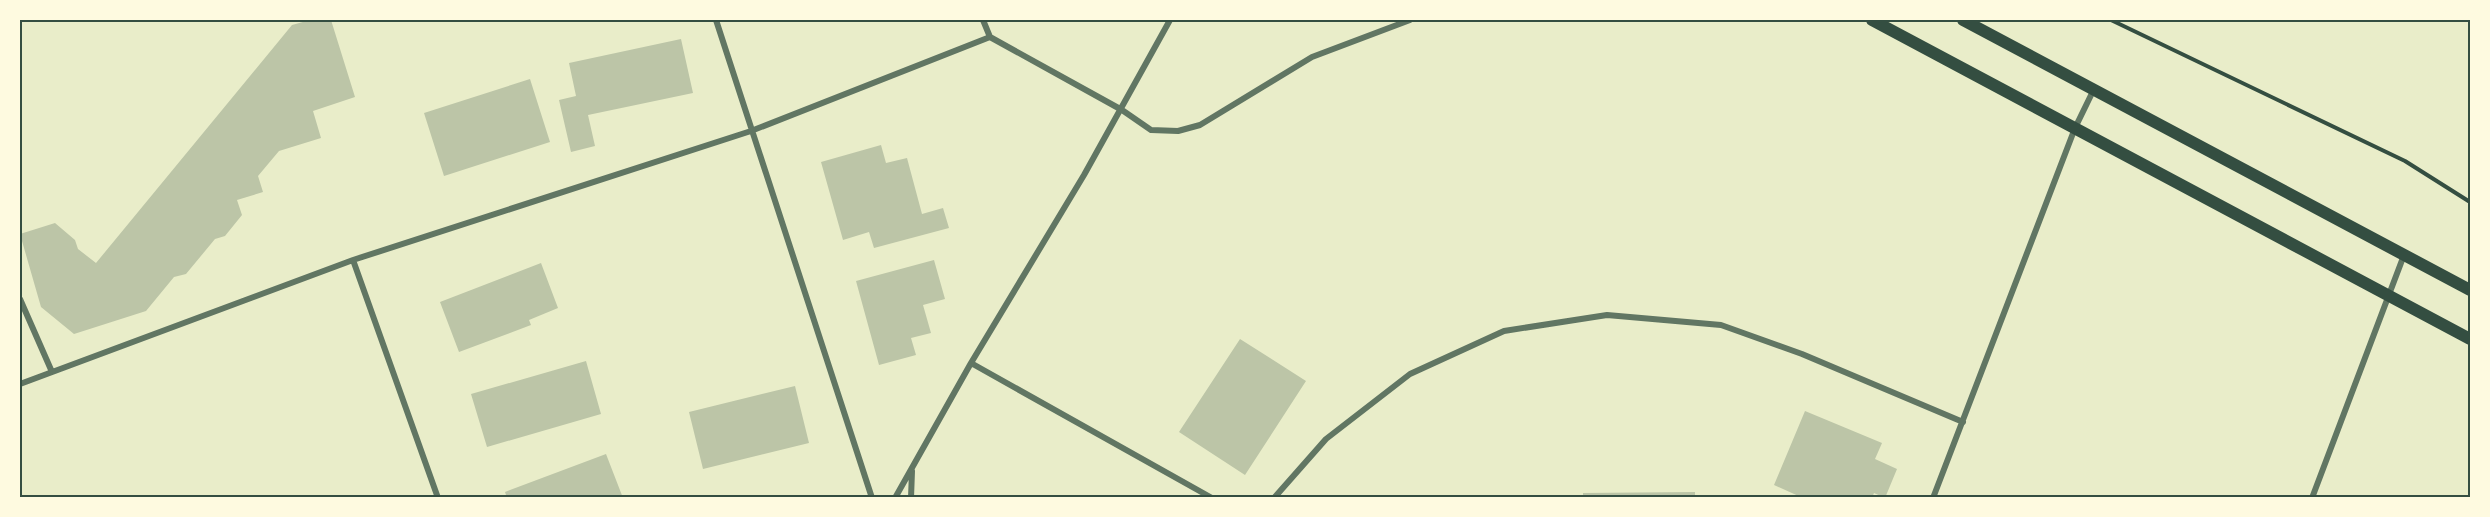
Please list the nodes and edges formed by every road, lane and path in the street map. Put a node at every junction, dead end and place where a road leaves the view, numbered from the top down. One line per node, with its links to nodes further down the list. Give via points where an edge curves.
1 (716, 20): 12 (street)
2 (983, 20): 8 (street)
3 (1170, 20): 10 (street)
4 (1410, 20): 10 (street, via 1312,57 1200,125 1178,131 1150,130)
5 (1872, 20): 11 (main road)
6 (1963, 20): 9 (main road)
7 (2111, 20): 13 (path, via 2405,161)
8 (990, 37): 10 (street); 12 (street)
9 (2094, 89): 11 (street); 14 (main road)
10 (1122, 110): 20 (street)
11 (2075, 128): 17 (main road); 23 (street)
12 (751, 132): 15 (street); 26 (street)
13 (2470, 202)
14 (2404, 255): 16 (main road); 17 (street)
15 (353, 260): 21 (street); 25 (street)
16 (2470, 290)
17 (2388, 295): 19 (main road); 32 (street)
18 (20, 299): 21 (street)
19 (2470, 339)
20 (971, 363): 24 (street); 29 (street)
21 (52, 372): 22 (street)
22 (20, 384)
23 (1963, 422): 30 (street, via 1802,354 1721,325 1607,315 1504,331 1410,374 1326,439); 31 (street)
24 (912, 470): 27 (street); 28 (street)
25 (438, 498)
26 (873, 498)
27 (895, 498)
28 (911, 498)
29 (1212, 498)
30 (1274, 498)
31 (1933, 498)
32 (2312, 498)

